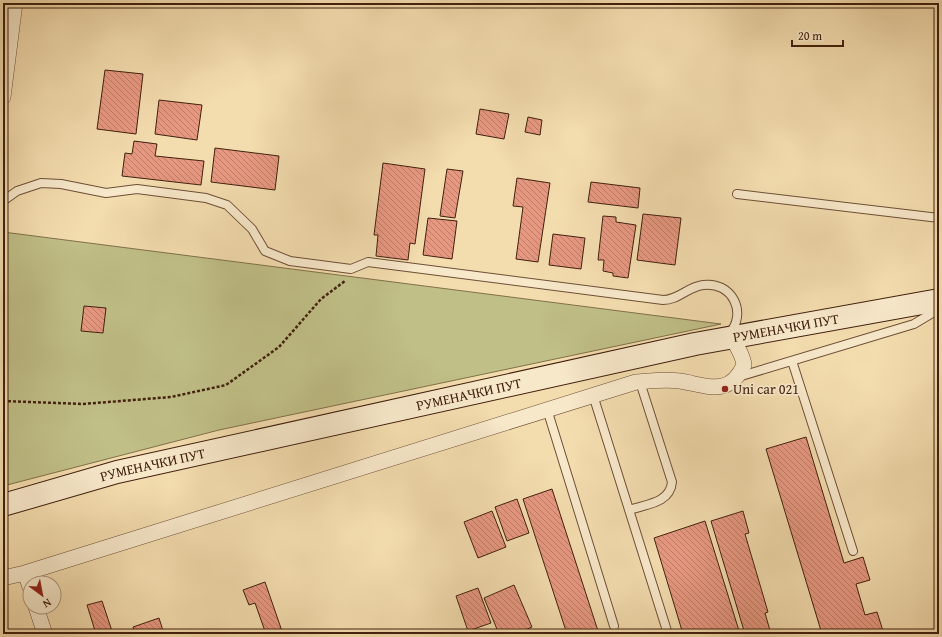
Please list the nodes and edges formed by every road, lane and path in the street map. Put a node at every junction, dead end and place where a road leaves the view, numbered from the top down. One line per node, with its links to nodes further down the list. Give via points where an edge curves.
1 (15, 3): 2 (street)
2 (3, 97)
3 (737, 194): 5 (lane)
4 (3, 201): 6 (lane, via 17,191 41,183 61,184 106,193 137,189 206,198 227,205 252,229 264,251 290,261 351,269)
5 (939, 218)
6 (368, 262): 9 (lane, via 663,300 679,297 698,286 715,286 729,293 738,308 735,327); 14 (path, via 321,299 279,347 226,385 171,397 83,404)
7 (939, 300): 9 (main road, РУМЕНАЧКИ ПУТ)
8 (939, 309): 10 (lane, via 914,324)
9 (727, 338): 11 (street, via 744,362); 16 (main road, РУМЕНАЧКИ ПУТ, via 117,472)
10 (792, 361): 11 (lane); 18 (lane)
11 (736, 378): 12 (street, via 712,388 680,381)
12 (640, 382): 13 (street); 17 (lane, via 672,482 667,497)
13 (593, 395): 15 (street); 17 (lane)
14 (3, 401)
15 (547, 409): 19 (street); 23 (lane)
16 (3, 505)
17 (629, 510): 25 (lane)
18 (853, 551)
19 (43, 575)
20 (3, 578): 21 (street)
21 (22, 580)
22 (39, 615): 24 (street)
23 (614, 626)
24 (45, 634)
25 (668, 634)

